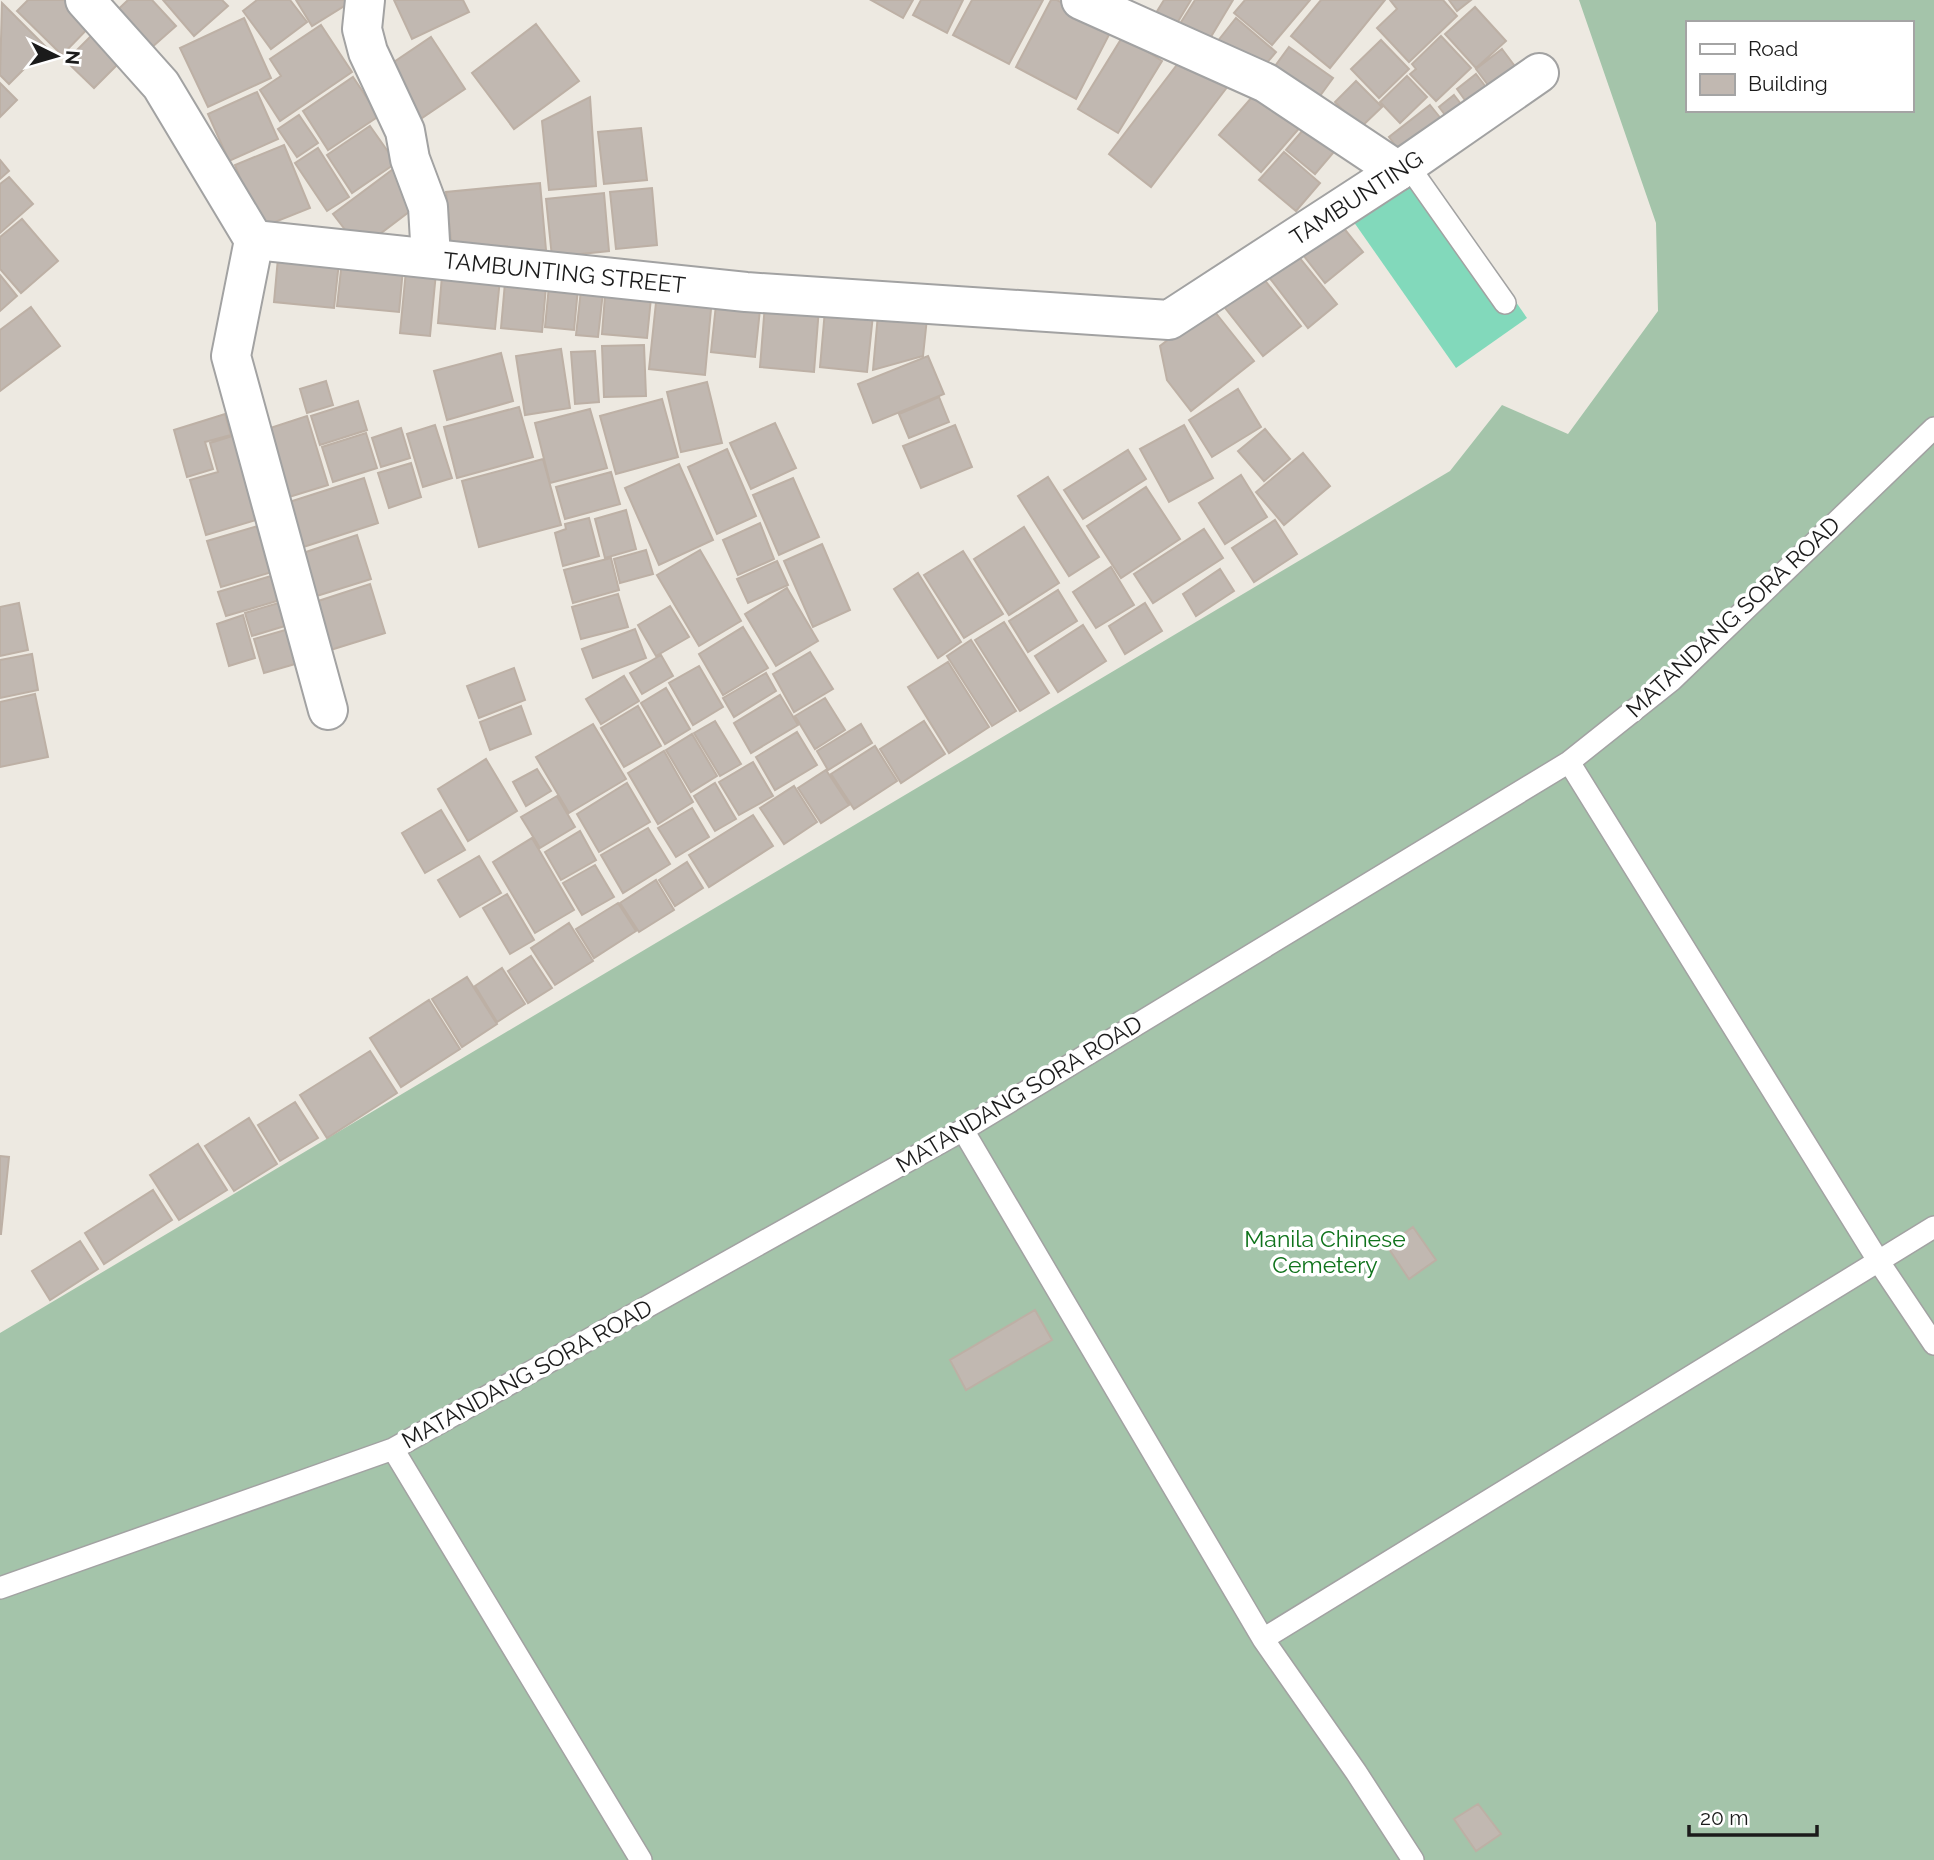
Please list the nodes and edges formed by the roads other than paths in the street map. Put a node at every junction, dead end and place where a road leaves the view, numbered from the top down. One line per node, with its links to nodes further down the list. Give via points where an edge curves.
1 (85, 0): 6 (street, via 161,85)
2 (365, 0): 7 (street, via 362,29 405,131 428,207)
3 (1081, 0): 5 (street, via 1266,83)
4 (1539, 73): 5 (street, TAMBUNTING)
5 (1402, 167): 8 (lane); 9 (street, TAMBUNTING)
6 (254, 240): 7 (street, TAMBUNTING STREET); 11 (street, via 231,356)
7 (431, 258): 9 (street, TAMBUNTING STREET, via 746,292)
8 (1505, 303)
9 (1169, 320)
10 (1934, 428): 12 (lane, MATANDANG SORA ROAD, via 1672,680)
11 (328, 710)
12 (1569, 762): 13 (lane, MATANDANG SORA ROAD); 15 (lane)
13 (963, 1130): 17 (lane, MATANDANG SORA ROAD); 19 (lane)
14 (1934, 1227): 15 (lane)
15 (1879, 1262): 16 (lane); 19 (lane)
16 (1934, 1344)
17 (393, 1449): 18 (lane, MATANDANG SORA ROAD); 20 (lane)
18 (0, 1588)
19 (1263, 1639): 21 (lane)
20 (641, 1860)
21 (1413, 1860)

